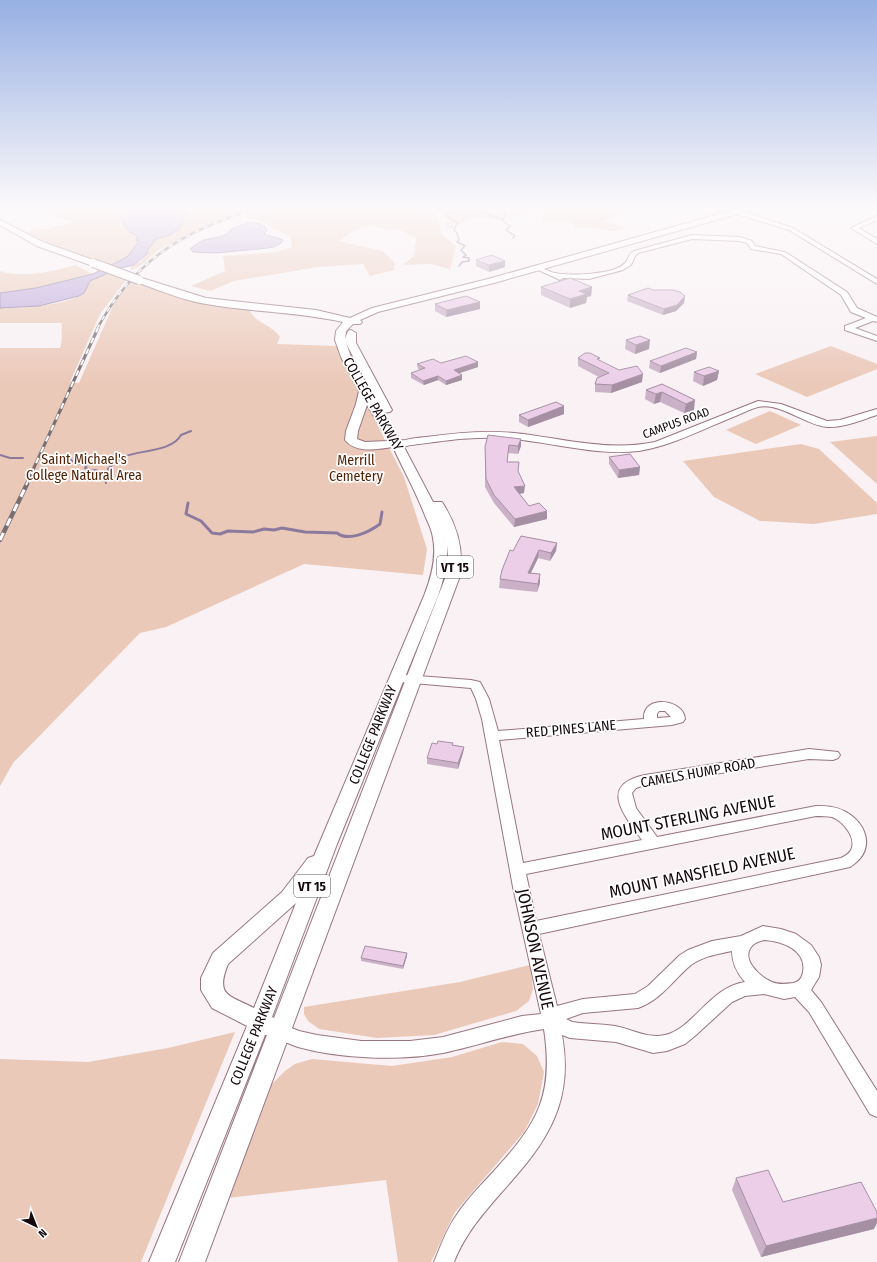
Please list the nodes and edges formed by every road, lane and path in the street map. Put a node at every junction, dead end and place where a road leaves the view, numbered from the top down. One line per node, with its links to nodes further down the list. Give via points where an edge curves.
1 (101, 266): 9 (main road, bridge, via 210,302 302,311)
2 (544, 266): 6 (main road)
3 (627, 266): 6 (street, via 573,282)
4 (802, 266): 8 (street, via 844,294 854,310)
5 (851, 266): 7 (street)
6 (537, 268): 9 (main road)
7 (877, 282)
8 (875, 319): 10 (street, via 848,328)
9 (354, 323): 11 (main road, COLLEGE PARKWAY / VT 15, via 340,336 341,346); 13 (main road, COLLEGE PARKWAY / VT 15, via 350,342)
10 (877, 339)
11 (364, 392): 13 (main road, COLLEGE PARKWAY / VT 15); 14 (main road, via 363,405)
12 (877, 412): 15 (street, CAMPUS ROAD, via 826,424 778,406 758,404 658,444 624,449 591,448 499,435 469,435)
13 (386, 419): 14 (main road, via 369,418); 15 (main road, COLLEGE PARKWAY / VT 15)
14 (356, 421): 15 (main road, via 350,436 354,442 365,446)
15 (401, 444): 16 (main road, COLLEGE PARKWAY / VT 15, via 434,519 440,538 441,557 438,577); 17 (main road, COLLEGE PARKWAY / VT 15, via 452,534 456,560 453,576)
16 (397, 678): 17 (street, JOHNSON AVENUE); 21 (main road, COLLEGE PARKWAY / VT 15)
17 (414, 680): 19 (street, JOHNSON AVENUE, via 475,685 481,694); 21 (main road, COLLEGE PARKWAY / VT 15)
18 (651, 722): 19 (street, RED PINES LANE)
19 (491, 736): 25 (street, JOHNSON AVENUE)
20 (833, 755): 23 (street, CAMELS HUMP ROAD, via 809,754 648,780 632,785 627,788 624,798)
21 (374, 757): 24 (main road, COLLEGE PARKWAY / VT 15); 31 (main road, COLLEGE PARKWAY / VT 15, via 335,890)
22 (856, 833): 23 (street, MOUNT STERLING AVENUE, via 849,822 837,814 816,811); 26 (street, MOUNT MANSFIELD AVENUE, via 860,840 858,854 853,860 845,863)
23 (653, 843): 25 (street, MOUNT STERLING AVENUE)
24 (328, 844): 31 (main road, COLLEGE PARKWAY / VT 15); 31 (main road, via 289,896 220,959 212,978 212,990 220,1001)
25 (518, 870): 26 (street, JOHNSON AVENUE)
26 (530, 929): 30 (street, JOHNSON AVENUE)
27 (745, 942): 28 (street, via 740,953 742,966 751,978); 29 (street, via 756,935 771,933 786,936 798,944 808,954 812,966 810,978); 30 (street, via 712,948 694,955 654,991 638,1001 583,1006 564,1011)
28 (765, 987): 29 (street, via 780,991); 30 (street, via 743,989 730,994 679,1038 667,1043 653,1045 616,1034 575,1031)
29 (799, 989): 32 (street, via 815,1007)
30 (550, 1020): 31 (street, via 522,1024 443,1045 375,1050 298,1038); 35 (street, JOHNSON AVENUE, via 557,1068 556,1088 546,1118 527,1150 469,1213 456,1233)
31 (269, 1027): 33 (main road, COLLEGE PARKWAY / VT 15); 34 (main road, COLLEGE PARKWAY / VT 15)
32 (877, 1108)
33 (162, 1262)
34 (192, 1262)
35 (444, 1262)

